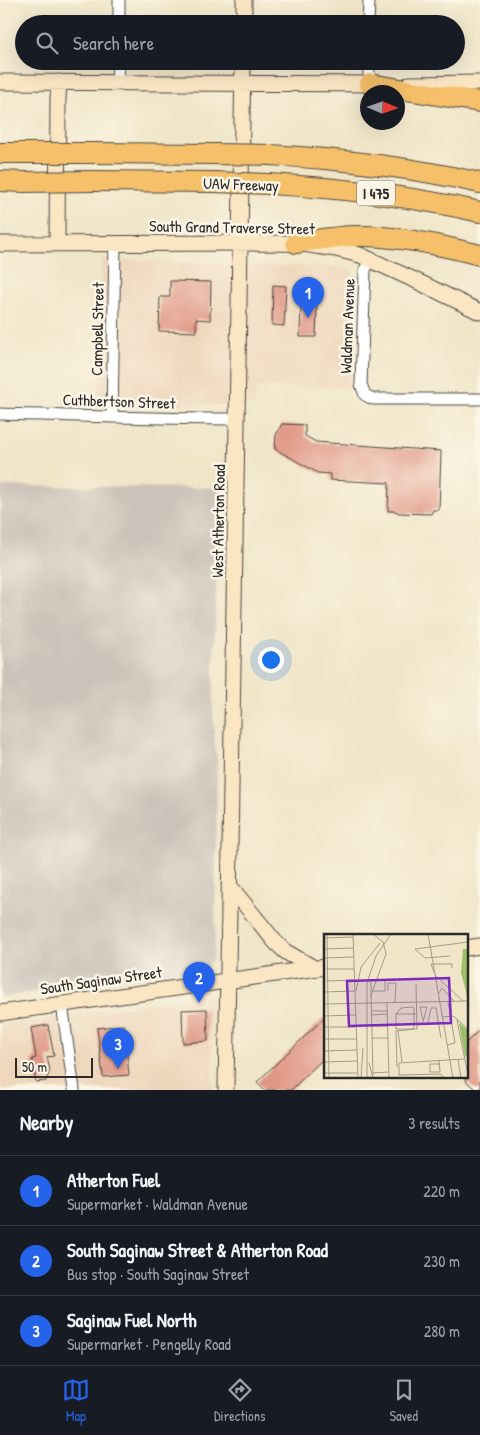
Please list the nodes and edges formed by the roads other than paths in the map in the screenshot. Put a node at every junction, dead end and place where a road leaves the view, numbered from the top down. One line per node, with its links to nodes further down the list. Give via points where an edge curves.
1 (119, 0): 4 (street)
2 (244, 0): 5 (main road)
3 (369, 0): 6 (street)
4 (119, 15)
5 (244, 15)
6 (368, 15)
7 (117, 70): 12 (street)
8 (243, 70): 13 (main road, West Atherton Road)
9 (369, 70): 15 (street)
10 (0, 82): 11 (main road)
11 (59, 82): 12 (main road); 24 (main road)
12 (116, 83): 13 (main road)
13 (242, 83): 15 (main road); 25 (main road, West Atherton Road)
14 (480, 83): 15 (main road)
15 (370, 84): 16 (highway)
16 (480, 102)
17 (0, 153): 19 (highway, UAW Freeway / I 475, bridge, via 270,155 390,166)
18 (0, 181): 20 (highway, UAW Freeway / I 475, bridge, via 270,184 371,193)
19 (480, 183)
20 (480, 212)
21 (115, 243): 24 (main road, South Grand Traverse Street); 25 (main road, South Grand Traverse Street); 31 (street, Campbell Street)
22 (296, 243): 25 (main road, South Grand Traverse Street); 26 (highway, via 355,236 389,237); 27 (main road, South Grand Traverse Street, via 336,249)
23 (0, 244): 24 (main road, South Grand Traverse Street)
24 (57, 244)
25 (240, 244): 32 (main road, West Atherton Road)
26 (480, 255)
27 (370, 260): 28 (main road, South Grand Traverse Street); 29 (street, Waldman Avenue, via 365,270 361,384 365,395 374,399)
28 (480, 312)
29 (480, 399)
30 (0, 414): 31 (street, Cuthbertson Street)
31 (112, 416): 32 (street, Cuthbertson Street)
32 (237, 419): 33 (main road, West Atherton Road)
33 (229, 885): 34 (main road, via 281,948); 35 (main road, West Atherton Road)
34 (320, 968): 35 (main road, South Saginaw Street)
35 (227, 980): 36 (main road, South Saginaw Street); 39 (main road, West Atherton Road)
36 (62, 1004): 37 (main road, South Saginaw Street); 38 (street)
37 (0, 1012)
38 (74, 1090)
39 (226, 1090)

